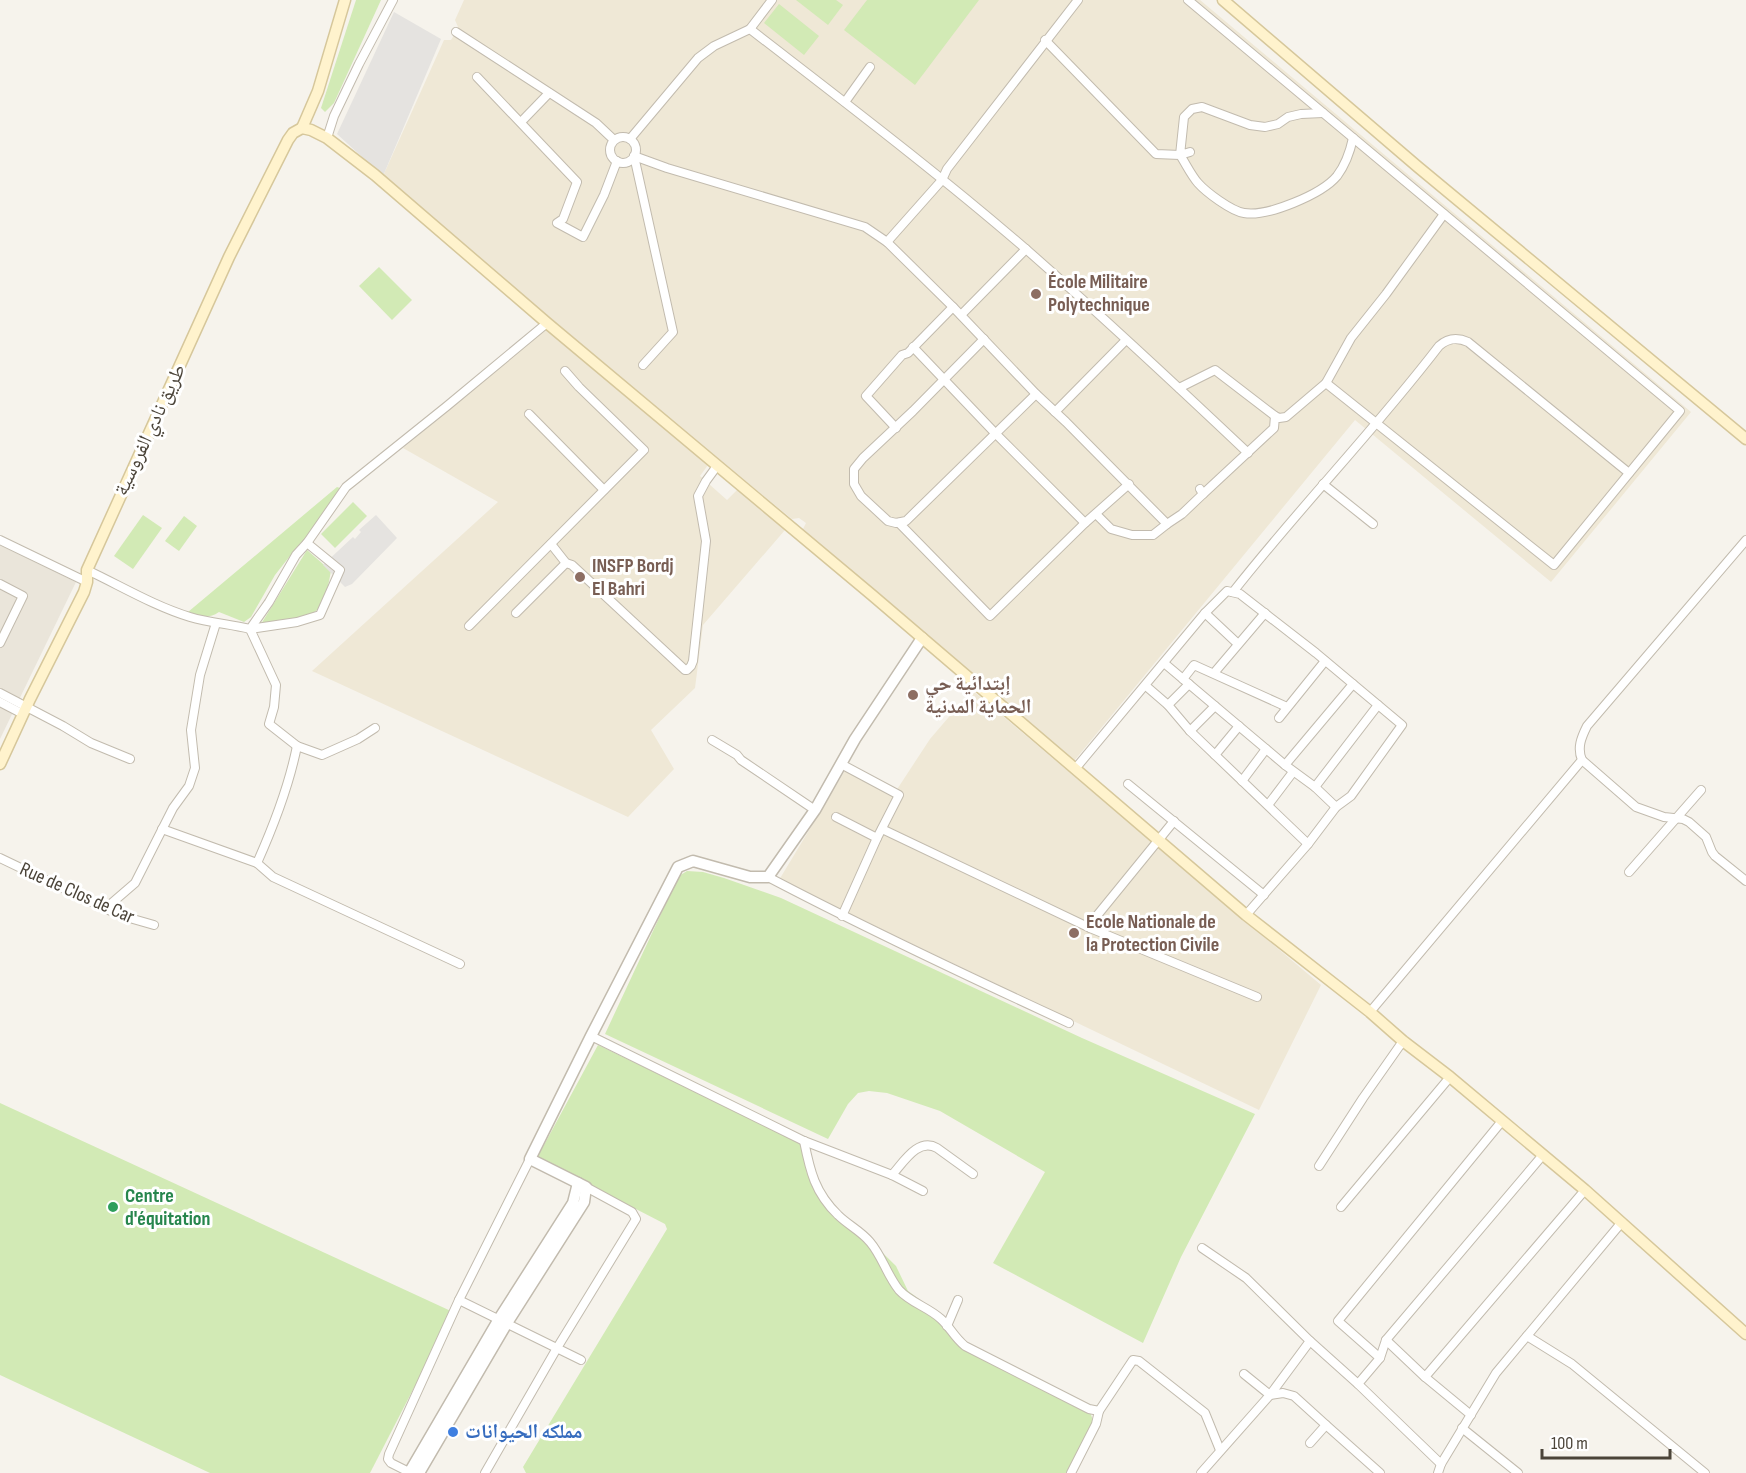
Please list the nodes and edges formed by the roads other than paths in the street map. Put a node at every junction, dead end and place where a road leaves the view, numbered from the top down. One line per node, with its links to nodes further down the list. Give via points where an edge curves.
1 (345, 0): 16 (main road, طريق نادي الفروسية, via 318,91)
2 (393, 0): 17 (street, via 359,64)
3 (772, 0): 7 (street)
4 (1078, 0): 9 (street)
5 (1188, 0): 14 (street)
6 (1223, 0): 47 (main road)
7 (750, 29): 13 (street); 19 (street, via 698,58)
8 (456, 32): 12 (street)
9 (1045, 40): 22 (street, via 1156,154); 25 (street, via 946,169)
10 (870, 68): 13 (street)
11 (477, 77): 15 (street)
12 (549, 93): 15 (street); 20 (street, via 596,123)
13 (844, 102): 25 (street)
14 (1323, 113): 18 (street); 22 (street, via 1288,117 1265,127 1202,107 1192,109 1184,117)
15 (521, 122): 24 (street, via 578,182 563,219 557,223 583,237)
16 (302, 128): 17 (main road); 64 (main road, طريق نادي الفروسية, via 288,140 229,257)
17 (327, 138): 31 (main road)
18 (1353, 138): 22 (street, via 1350,154 1336,177 1286,207 1260,213 1242,213 1206,191); 26 (street)
19 (630, 139): 20 (street); 23 (street, via 635,147)
20 (614, 140): 24 (street, via 610,152)
21 (1190, 152): 22 (street)
22 (1180, 155)
23 (634, 156): 24 (street, via 625,162); 27 (street, via 865,227); 35 (street, via 673,332)
24 (617, 161)
25 (942, 180): 27 (street); 28 (street)
26 (1444, 214): 38 (street, via 1351,338); 50 (street, via 1680,411)
27 (887, 242): 29 (street)
28 (1026, 249): 30 (street); 33 (street)
29 (953, 307): 30 (street); 34 (street)
30 (961, 315): 32 (street)
31 (547, 323): 49 (main road); 61 (street, via 346,487)
32 (984, 339): 37 (street); 40 (street)
33 (1126, 340): 39 (street); 41 (street)
34 (913, 347): 37 (street); 45 (street, via 865,395)
35 (643, 365)
36 (565, 371): 53 (street, via 644,450)
37 (944, 380): 45 (street); 46 (street)
38 (1326, 383): 43 (street, via 1286,417); 44 (street)
39 (1179, 388): 43 (street, via 1215,370); 48 (street)
40 (1036, 394): 41 (street); 46 (street)
41 (1055, 412): 51 (street)
42 (530, 414): 53 (street)
43 (1275, 416): 48 (street, via 1274,428)
44 (1376, 423): 50 (street, via 1439,346 1460,339); 50 (street, via 1554,565); 52 (street)
45 (896, 428): 55 (street, via 858,463 853,477 861,496 885,519)
46 (996, 433): 55 (street, via 912,517); 56 (street)
47 (1746, 439)
48 (1248, 453): 57 (street)
49 (717, 466): 63 (street, via 698,496 706,541 693,661 687,670); 74 (main road)
50 (1629, 473)
51 (1129, 484): 54 (street); 57 (street)
52 (1323, 484): 58 (street); 67 (street)
53 (604, 490): 62 (street)
54 (1095, 514): 56 (street); 57 (street, via 1111,529 1132,535 1153,535)
55 (900, 523): 56 (street, via 990,616)
56 (1086, 523)
57 (1167, 524)
58 (1373, 524)
59 (0, 540): 65 (street)
60 (1746, 540): 99 (street, via 1587,726 1579,750)
61 (307, 543): 73 (street); 73 (street, via 340,570 320,615)
62 (551, 544): 63 (street); 72 (street)
63 (566, 563): 68 (street)
64 (87, 570): 65 (main road, طريق نادي الفروسية); 71 (street, via 170,610)
65 (87, 582): 89 (main road, طريق نادي الفروسية)
66 (0, 584): 75 (street, via 23,596)
67 (1233, 592): 69 (street, via 1227,591); 70 (street)
68 (516, 613)
69 (1205, 613): 76 (street); 78 (street)
70 (1264, 613): 76 (street); 77 (street)
71 (216, 623): 73 (street); 115 (street, via 200,675 191,730 195,768 189,786)
72 (469, 626)
73 (250, 629): 95 (street, via 276,685 269,724)
74 (922, 638): 101 (street); 103 (main road)
75 (0, 643)
76 (1238, 644): 79 (street)
77 (1325, 662): 81 (street); 88 (street)
78 (1164, 663): 80 (street); 82 (street)
79 (1214, 673): 80 (street, via 1194,665); 88 (street)
80 (1186, 681): 85 (street); 87 (street)
81 (1353, 684): 86 (street); 102 (street)
82 (1146, 686): 85 (street); 103 (street)
83 (0, 693): 89 (street)
84 (0, 702): 89 (street)
85 (1168, 705): 93 (street)
86 (1378, 705): 107 (street); 110 (street, via 1402,725 1351,796)
87 (1215, 706): 91 (street); 93 (street)
88 (1287, 707): 90 (street)
89 (25, 710): 98 (street); 100 (main road, طريق نادي الفروسية)
90 (1279, 718)
91 (1239, 726): 96 (street); 97 (street)
92 (375, 728): 95 (street, via 322,755)
93 (1190, 731): 97 (street)
94 (712, 740): 111 (street)
95 (297, 746): 121 (street, via 292,776)
96 (1266, 749): 102 (street); 105 (street)
97 (1215, 755): 105 (street)
98 (130, 759)
99 (1582, 760): 113 (street, via 1636,807); 133 (street)
100 (0, 764)
101 (841, 764): 111 (street); 116 (street, via 899,795)
102 (1285, 765): 104 (street)
103 (1075, 769): 118 (main road)
104 (1293, 772): 107 (street); 109 (street)
105 (1242, 781): 109 (street)
106 (1128, 784): 114 (street)
107 (1315, 787): 110 (street)
108 (1701, 790): 113 (street)
109 (1268, 805): 119 (street)
110 (1336, 807): 119 (street)
111 (815, 810): 123 (street)
112 (836, 817): 117 (street)
113 (1677, 818): 122 (street); 124 (street, via 1703,833 1715,856)
114 (1174, 821): 118 (street); 125 (street)
115 (162, 829): 121 (street); 126 (street, via 135,884)
116 (882, 829): 117 (street); 130 (street)
117 (877, 838): 128 (street)
118 (1159, 840): 127 (main road); 130 (street)
119 (1308, 843): 125 (street)
120 (0, 858): 126 (street, Rue de Clos de Car)
121 (257, 863): 131 (street, via 273,877)
122 (1629, 872)
123 (768, 877): 128 (street); 135 (street, via 750,877 693,861 678,867)
124 (1746, 881)
125 (1264, 895): 127 (street)
126 (106, 908): 129 (street, Rue de Clos de Car)
127 (1246, 915): 133 (main road)
128 (842, 916): 134 (street)
129 (154, 925)
130 (1090, 928): 132 (street)
131 (460, 964)
132 (1257, 997)
133 (1370, 1012): 136 (main road)
134 (1069, 1023)
135 (591, 1036): 139 (street); 141 (street)
136 (1403, 1041): 137 (main road); 142 (street)
137 (1450, 1077): 138 (main road); 148 (street)
138 (1502, 1121): 140 (main road); 160 (street, via 1338,1321)
139 (804, 1141): 144 (street); 154 (street, via 819,1191 838,1215 872,1244 898,1289)
140 (1542, 1156): 146 (main road); 157 (street)
141 (530, 1159): 145 (street); 151 (street)
142 (1319, 1166)
143 (973, 1174): 144 (street, via 937,1148 926,1145 919,1147)
144 (892, 1175): 147 (street)
145 (582, 1185): 153 (street); 159 (street, via 632,1212 636,1219)
146 (1585, 1190): 149 (main road); 163 (street)
147 (923, 1191)
148 (1341, 1208)
149 (1622, 1222): 155 (main road); 156 (street)
150 (1202, 1248): 158 (street, via 1246,1278)
151 (459, 1300): 153 (street); 174 (street, via 388,1456 391,1463)
152 (957, 1300): 154 (street)
153 (503, 1321): 159 (street); 174 (street); 175 (street)
154 (947, 1326): 166 (street, via 965,1346)
155 (1746, 1334)
156 (1527, 1336): 167 (street, via 1496,1373); 183 (street, via 1572,1364)
157 (1386, 1340): 160 (street); 163 (street)
158 (1310, 1341): 164 (street); 165 (street)
159 (557, 1348): 161 (street); 172 (street)
160 (1380, 1358): 164 (street)
161 (581, 1360)
162 (1244, 1374): 165 (street)
163 (1425, 1377): 167 (street)
164 (1358, 1384): 173 (street)
165 (1270, 1395): 168 (street, via 1294,1396); 171 (street)
166 (1099, 1411): 171 (street, via 1133,1360 1139,1361 1205,1413); 178 (street, via 1096,1425)
167 (1471, 1414): 169 (street)
168 (1326, 1425): 170 (street); 180 (street)
169 (1462, 1428): 173 (street); 182 (street)
170 (1310, 1443)
171 (1220, 1450): 179 (street)
172 (491, 1462): 176 (street); 177 (street)
173 (1441, 1464): 181 (street)
174 (410, 1473)
175 (419, 1473)
176 (485, 1473)
177 (496, 1473)
178 (1071, 1473)
179 (1201, 1473)
180 (1380, 1473)
181 (1438, 1473)
182 (1518, 1473)
183 (1704, 1473)

